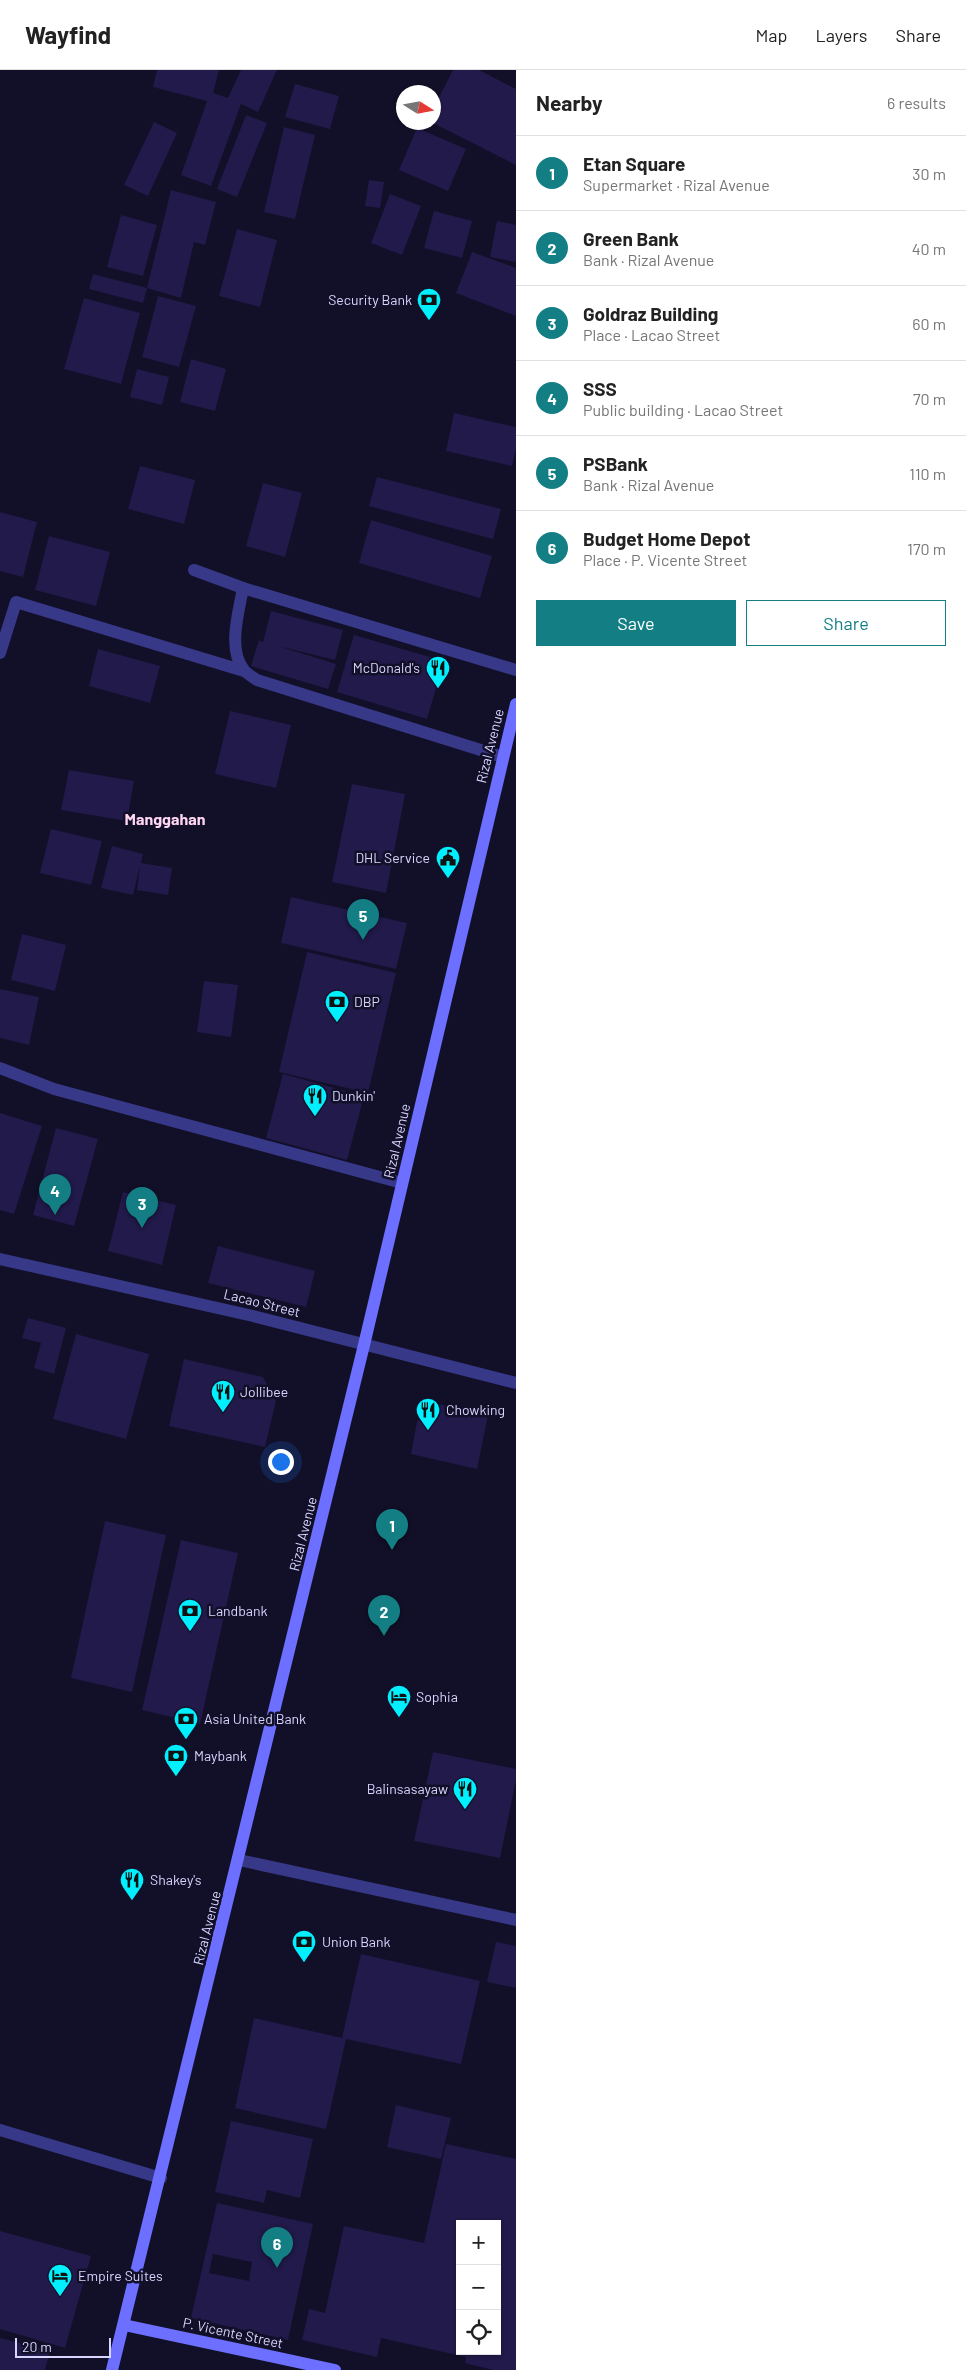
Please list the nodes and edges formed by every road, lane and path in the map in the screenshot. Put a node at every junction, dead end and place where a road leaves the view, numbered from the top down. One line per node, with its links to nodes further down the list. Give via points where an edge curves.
1 (194, 570): 2 (street)
2 (243, 588): 4 (street); 5 (street, via 236,637)
3 (0, 654): 5 (street, via 16,602)
4 (516, 670)
5 (244, 671): 7 (street, via 277,687)
6 (516, 704): 7 (main road, Rizal Avenue)
7 (503, 757): 9 (main road, Rizal Avenue)
8 (0, 1068): 9 (street, via 54,1089)
9 (402, 1183): 11 (main road, Rizal Avenue)
10 (0, 1259): 11 (street, Lacao Street, via 253,1316)
11 (364, 1345): 12 (street, Lacao Street); 13 (main road, Rizal Avenue)
12 (516, 1383)
13 (239, 1860): 14 (street); 16 (main road, Rizal Avenue)
14 (516, 1920)
15 (0, 2130): 16 (street)
16 (161, 2178): 17 (main road, Rizal Avenue)
17 (124, 2325): 18 (main road, Rizal Avenue); 19 (main road, P. Vicente Street)
18 (112, 2370)
19 (335, 2370)

